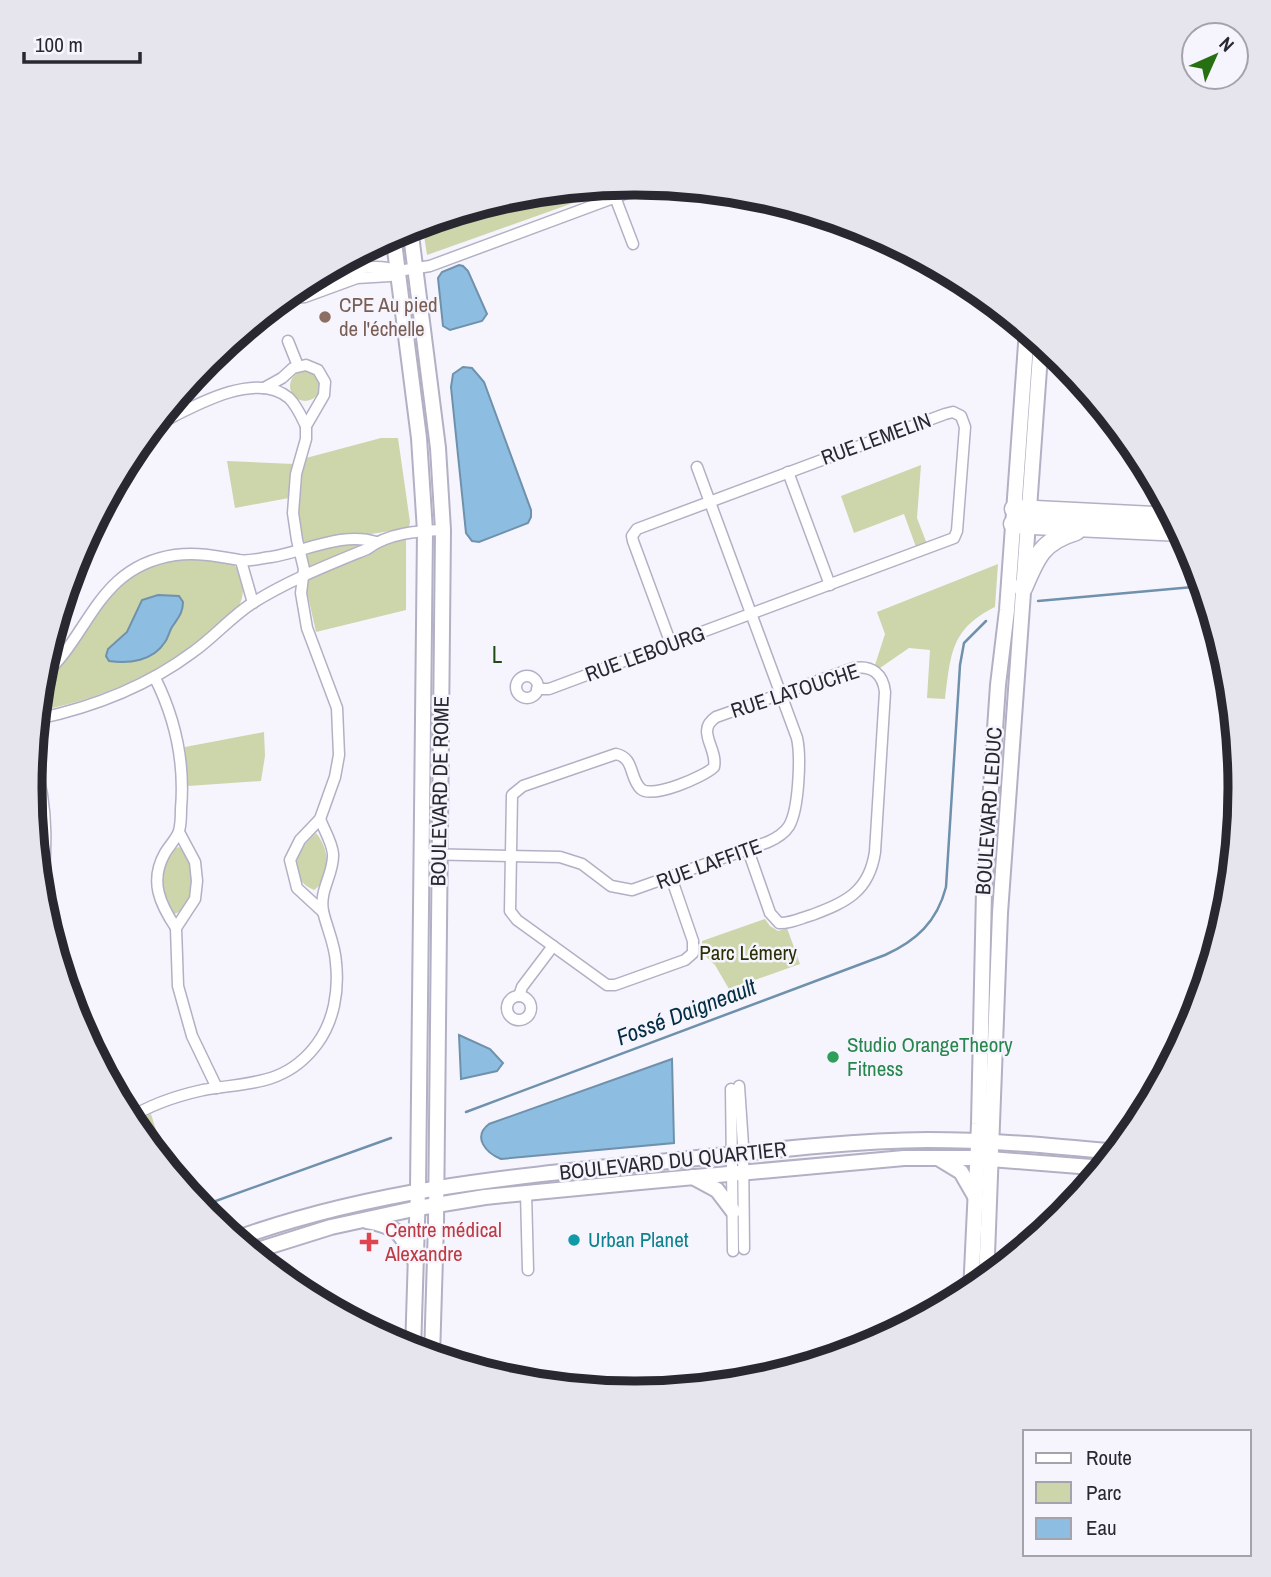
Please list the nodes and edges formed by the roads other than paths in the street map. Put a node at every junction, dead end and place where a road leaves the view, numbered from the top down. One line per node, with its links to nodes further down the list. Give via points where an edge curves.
1 (619, 195): 2 (street)
2 (615, 197): 4 (street); 6 (street)
3 (412, 239): 6 (main road, BOULEVARD DE ROME)
4 (633, 244)
5 (395, 246): 7 (main road, BOULEVARD DE ROME)
6 (416, 269): 7 (street); 23 (main road, BOULEVARD DE ROME)
7 (398, 271): 8 (street, via 389,267 359,269); 9 (street, via 390,276 357,278); 24 (main road, BOULEVARD DE ROME, via 419,438)
8 (339, 275)
9 (303, 297)
10 (288, 341): 13 (street)
11 (1027, 342): 20 (main road, BOULEVARD LEDUC)
12 (1040, 354): 20 (main road, BOULEVARD LEDUC)
13 (298, 366): 14 (street); 16 (street, via 313,366 326,382 324,395)
14 (264, 388): 15 (street, via 205,400); 16 (street, via 286,396)
15 (173, 417)
16 (306, 426): 27 (street, via 293,499)
17 (697, 467): 19 (street, RUE LAFFITE)
18 (788, 472): 19 (street, RUE LEMELIN); 30 (street); 30 (street, RUE LEMELIN, via 945,414 957,414 964,422 955,537)
19 (710, 500): 33 (street, RUE LAFFITE); 34 (street, RUE LEMELIN, via 637,528 632,536)
20 (1021, 517): 21 (highway); 22 (highway); 31 (main road, BOULEVARD LEDUC); 56 (main road, BOULEVARD LEDUC, via 998,680 984,891)
21 (1163, 517)
22 (1083, 529): 25 (highway); 31 (highway, via 1060,536 1045,547)
23 (443, 530): 24 (street); 46 (main road, BOULEVARD DE ROME)
24 (425, 531): 26 (street); 45 (main road, BOULEVARD DE ROME)
25 (1171, 532)
26 (376, 542): 27 (street, via 359,538); 29 (street)
27 (299, 550): 28 (street); 29 (street)
28 (242, 561): 32 (street); 35 (street, via 187,554 166,557 134,571 103,595)
29 (302, 576): 32 (street); 41 (street, via 307,628 334,696 340,733 335,777)
30 (830, 585): 33 (street, RUE LEMELIN)
31 (1023, 588): 56 (main road, BOULEVARD LEDUC)
32 (253, 603): 36 (street)
33 (753, 614): 34 (street, RUE LEBOURG); 38 (street, RUE LAFFITE)
34 (671, 644): 37 (street, RUE LEBOURG)
35 (56, 662)
36 (155, 678): 39 (street, via 112,698); 42 (street, via 179,744 183,789)
37 (537, 690)
38 (782, 693): 44 (street, RUE LAFFITE, via 799,746 795,810 782,834); 44 (street, RUE LATOUCHE, via 857,667 872,669 882,678 886,691 874,862 862,886 847,900 782,924 770,913); 47 (street, RUE LATOUCHE, via 711,720 706,730 714,767 669,788 654,793 642,790 627,760 616,754 519,788 511,800)
39 (46, 717)
40 (43, 817): 43 (street)
41 (320, 819): 49 (street, via 333,857); 49 (street, via 300,841 290,867 297,888)
42 (179, 832): 50 (street, via 195,863 197,881 195,899); 50 (street, via 161,859 156,880 159,900)
43 (44, 838)
44 (748, 850): 48 (street, RUE LAFFITE)
45 (421, 854): 46 (street, RUE LAFFITE); 65 (main road, BOULEVARD DE ROME)
46 (440, 855): 47 (street, RUE LAFFITE); 64 (main road, BOULEVARD DE ROME)
47 (510, 855): 48 (street, RUE LAFFITE, via 566,858 622,890); 51 (street, via 510,911)
48 (671, 877): 51 (street, via 693,941 688,959 610,986)
49 (323, 912): 54 (street, via 333,941 337,976 332,1013 323,1035 304,1059 281,1074 248,1085)
50 (176, 928): 54 (street, via 184,1011)
51 (553, 946): 52 (street)
52 (519, 996)
53 (735, 1087): 58 (street)
54 (217, 1088): 55 (street, via 169,1099)
55 (139, 1114)
56 (985, 1141): 57 (main road, BOULEVARD DU QUARTIER); 58 (main road, BOULEVARD DU QUARTIER, via 904,1141); 60 (main road, BOULEVARD LEDUC)
57 (1105, 1151)
58 (737, 1155): 62 (street); 64 (main road, BOULEVARD DU QUARTIER)
59 (937, 1157): 60 (main road, BOULEVARD DU QUARTIER); 62 (main road, BOULEVARD DU QUARTIER); 67 (main road, via 961,1172)
60 (985, 1158): 61 (main road, BOULEVARD DU QUARTIER); 67 (main road, BOULEVARD LEDUC); 75 (main road, BOULEVARD LEDUC)
61 (1092, 1167)
62 (737, 1172): 63 (main road, BOULEVARD DU QUARTIER); 70 (street); 70 (street, via 738,1250)
63 (692, 1177): 66 (main road, BOULEVARD DU QUARTIER); 70 (main road, via 717,1190)
64 (436, 1187): 65 (main road, BOULEVARD DU QUARTIER); 68 (main road, BOULEVARD DE ROME)
65 (418, 1190): 69 (main road, BOULEVARD DE ROME); 72 (main road, BOULEVARD DU QUARTIER)
66 (526, 1193): 68 (main road, BOULEVARD DU QUARTIER); 76 (street)
67 (976, 1199): 77 (main road, BOULEVARD LEDUC)
68 (436, 1205): 69 (main road, BOULEVARD DU QUARTIER); 79 (main road, BOULEVARD DE ROME)
69 (418, 1208): 71 (main road, BOULEVARD DU QUARTIER); 74 (main road, BOULEVARD DE ROME)
70 (733, 1211)
71 (362, 1220): 73 (main road, BOULEVARD DU QUARTIER); 74 (main road, via 397,1231)
72 (245, 1236)
73 (261, 1249)
74 (416, 1263): 78 (main road, BOULEVARD DE ROME)
75 (986, 1267)
76 (528, 1270)
77 (972, 1277)
78 (414, 1339)
79 (432, 1346)

